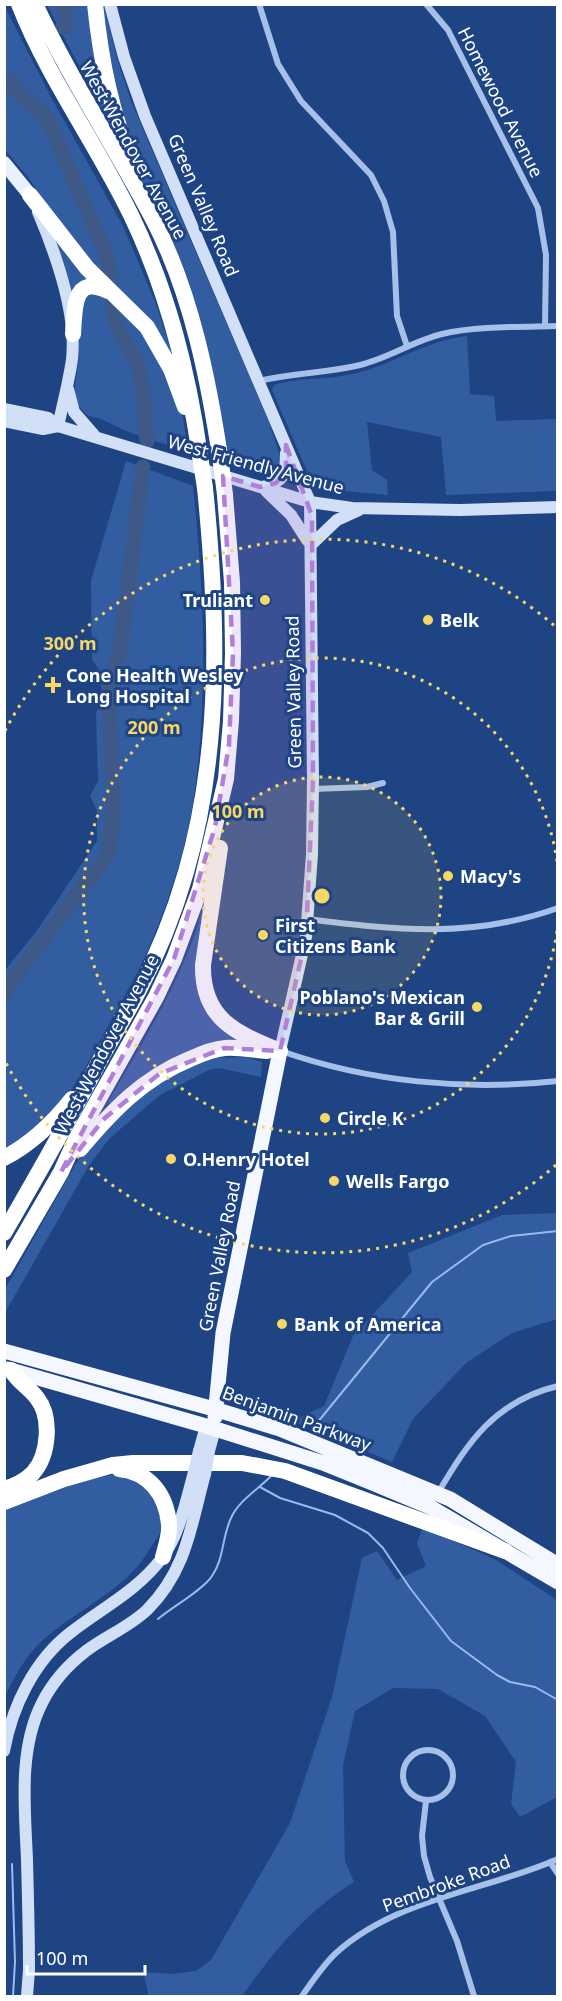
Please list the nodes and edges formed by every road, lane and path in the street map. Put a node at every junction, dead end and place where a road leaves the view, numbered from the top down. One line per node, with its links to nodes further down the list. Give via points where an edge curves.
1 (19, 4): 22 (highway, West Wendover Avenue, via 130,214 163,289 182,354)
2 (35, 4): 9 (highway, West Wendover Avenue)
3 (95, 4): 9 (highway, via 102,66 113,112)
4 (110, 4): 15 (main road, Green Valley Road, via 145,116)
5 (259, 4): 14 (street, via 278,64 301,101 371,175 384,201 393,232 397,315)
6 (426, 4): 11 (street, Homewood Avenue, via 448,30 538,208 546,255)
7 (4, 163): 8 (main road)
8 (30, 195): 10 (highway); 13 (main road, via 57,259)
9 (155, 222): 28 (highway, West Wendover Avenue, bridge, via 192,324 221,463 230,550 233,653)
10 (109, 291): 13 (highway, via 95,286 79,292); 22 (highway, via 141,321 161,349)
11 (545, 326): 12 (street); 14 (street, via 459,331)
12 (558, 326)
13 (73, 334): 16 (main road)
14 (407, 346): 15 (street, via 385,357 339,370)
15 (259, 381): 21 (main road, Green Valley Road)
16 (67, 385): 19 (main road); 20 (main road, via 74,412)
17 (4, 409): 19 (main road, West Friendly Avenue, via 48,418)
18 (4, 421): 19 (main road, West Friendly Avenue, via 43,429)
19 (58, 426): 20 (main road, West Friendly Avenue)
20 (97, 437): 23 (main road, West Friendly Avenue)
21 (286, 445): 23 (main road, via 286,471 276,483); 24 (main road, Green Valley Road)
22 (200, 453): 34 (highway, West Wendover Avenue, bridge, via 211,566 214,671 203,799 186,873 165,933 138,993)
23 (262, 488): 24 (main road, West Friendly Avenue); 27 (main road, via 291,515)
24 (310, 502): 26 (main road, West Friendly Avenue); 27 (main road, Green Valley Road)
25 (558, 507): 26 (main road, West Friendly Avenue)
26 (366, 508): 27 (main road, via 337,520)
27 (312, 544): 30 (main road, Green Valley Road)
28 (226, 779): 33 (highway, via 225,815 202,981 216,1013 226,1025); 37 (highway, West Wendover Avenue, via 200,889 174,959)
29 (383, 783): 30 (street)
30 (313, 789): 32 (main road, Green Valley Road)
31 (558, 908): 32 (street, via 496,924 434,930)
32 (307, 920): 33 (main road, Green Valley Road)
33 (280, 1051): 35 (street, via 409,1081 496,1086); 37 (highway, via 224,1048 159,1074 105,1118); 43 (highway, Green Valley Road, via 224,1333)
34 (99, 1062): 36 (highway, via 62,1112); 38 (highway, West Wendover Avenue)
35 (558, 1081)
36 (4, 1158)
37 (61, 1172): 39 (highway, West Wendover Avenue)
38 (4, 1233)
39 (4, 1270)
40 (4, 1351): 43 (highway, Benjamin Parkway)
41 (8, 1369): 44 (highway, Benjamin Parkway); 47 (highway, via 36,1397 47,1428 35,1471)
42 (558, 1386): 48 (street, via 525,1397 482,1428)
43 (214, 1408): 44 (highway, Green Valley Road); 48 (highway, Benjamin Parkway, via 280,1430)
44 (211, 1427): 46 (main road, Green Valley Road, bridge); 48 (highway, Benjamin Parkway)
45 (88, 1472): 49 (highway); 50 (highway, via 133,1463 242,1463 269,1467); 51 (highway, via 129,1470 152,1483 163,1501 169,1525)
46 (200, 1473): 51 (main road, Green Valley Road); 60 (main road, Green Valley Road, via 184,1557 170,1581 133,1622 70,1666 42,1702 34,1722 26,1765)
47 (4, 1489)
48 (434, 1500): 50 (highway, Benjamin Parkway); 52 (highway, Benjamin Parkway, via 492,1523)
49 (4, 1503)
50 (505, 1551): 53 (highway, Benjamin Parkway)
51 (163, 1557): 54 (main road, Green Valley Road, via 137,1586 70,1632 40,1662 10,1725)
52 (558, 1565)
53 (558, 1582)
54 (4, 1751)
55 (426, 1800): 55 (street, via 406,1788 403,1773 416,1753 432,1750 440,1752 452,1765 453,1783 442,1797); 59 (street, via 424,1856)
56 (558, 1859): 57 (street, Pembroke Road)
57 (550, 1862): 58 (street); 59 (street, Pembroke Road)
58 (558, 1874)
59 (439, 1899): 61 (street, Pembroke Road, via 383,1920 358,1936 334,1954); 62 (street, via 458,1941)
60 (27, 1996)
61 (302, 1996)
62 (474, 1996)

